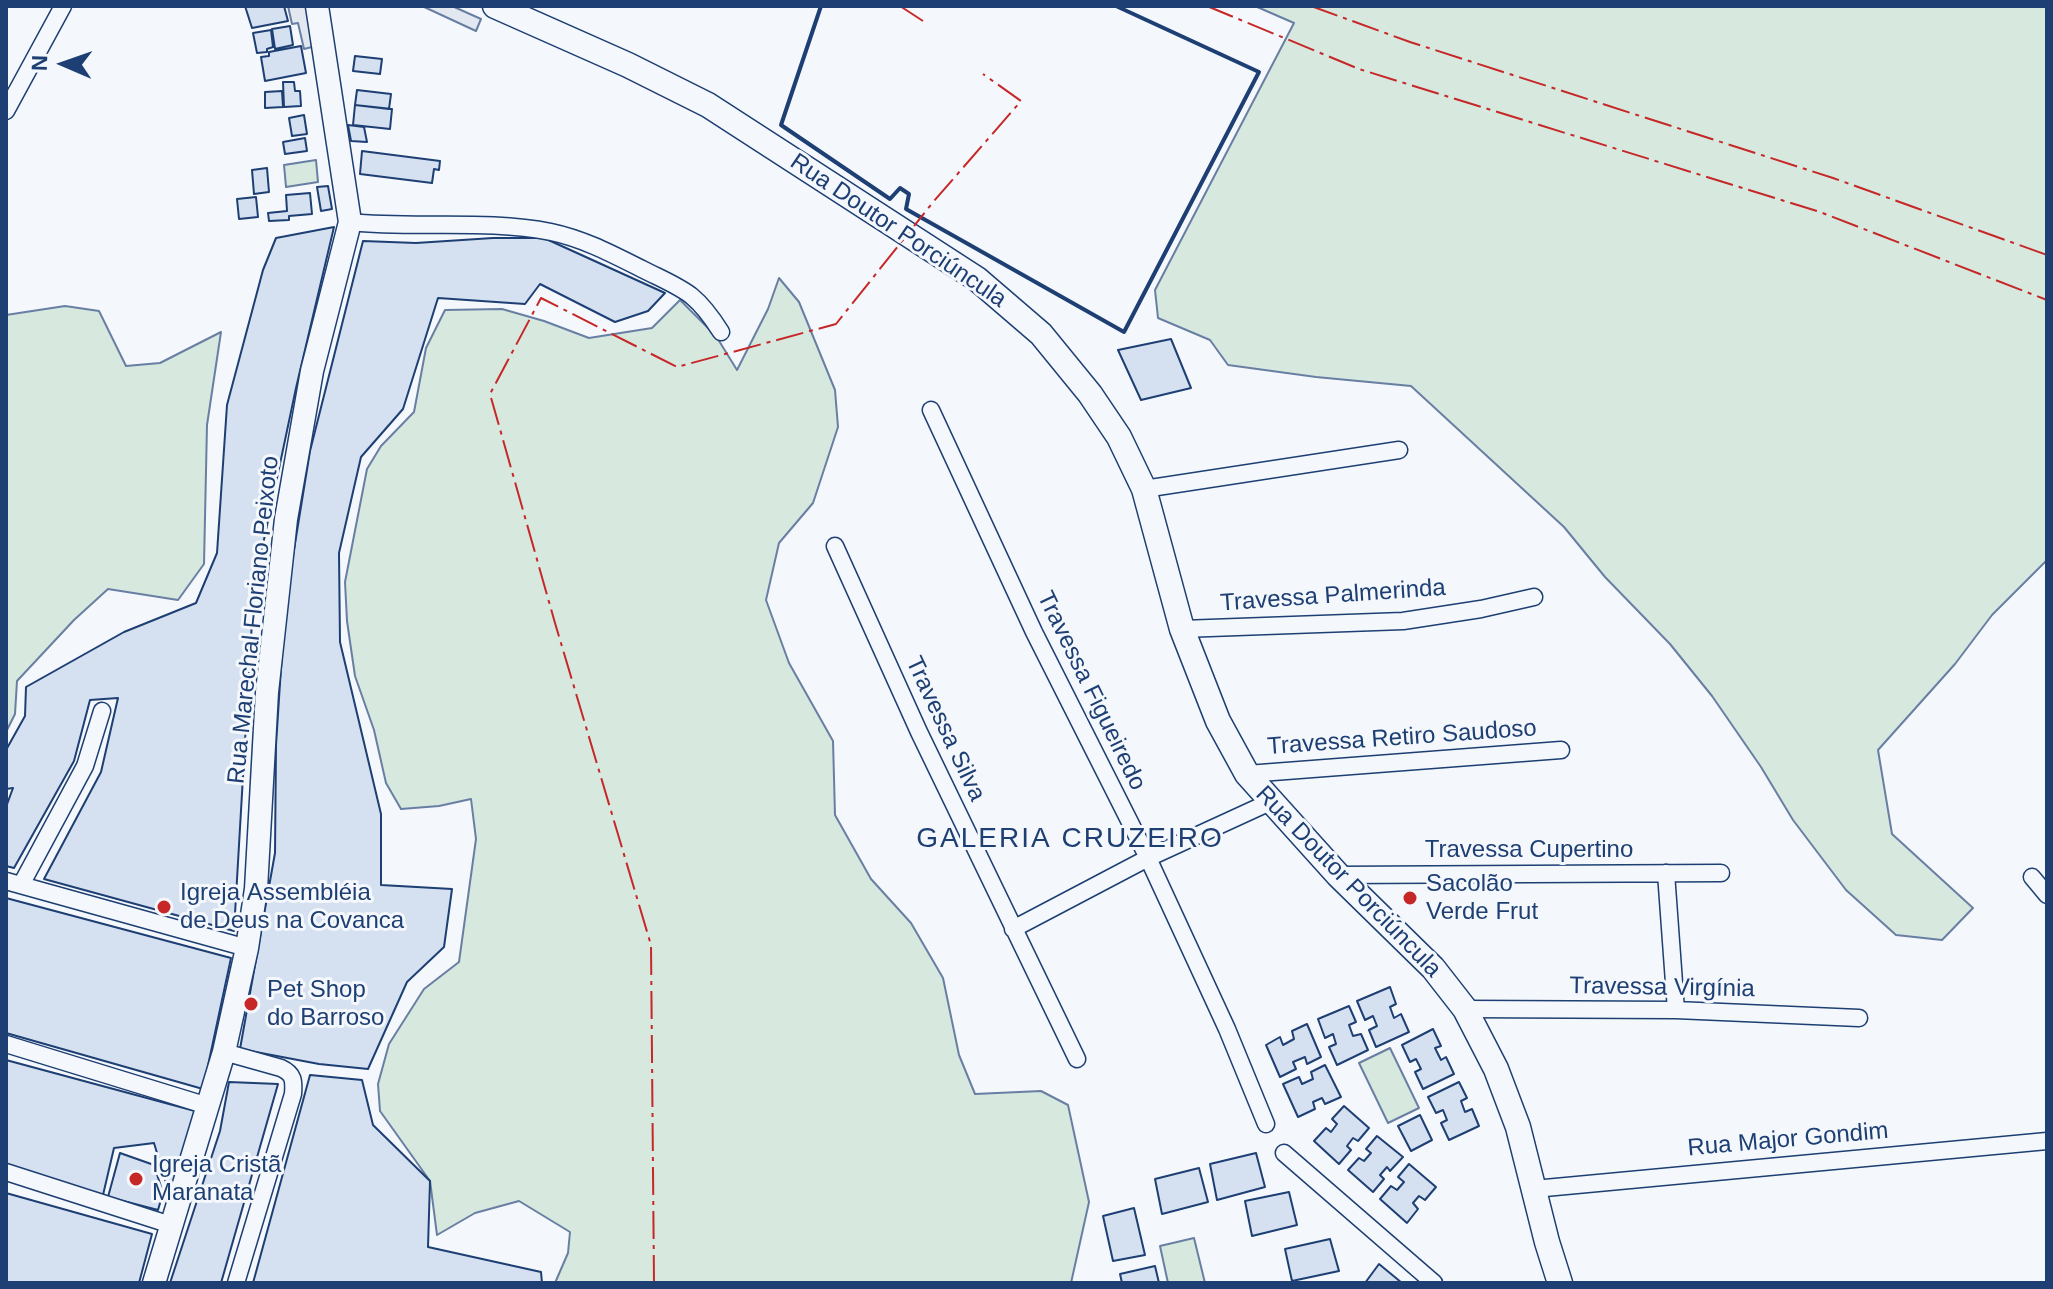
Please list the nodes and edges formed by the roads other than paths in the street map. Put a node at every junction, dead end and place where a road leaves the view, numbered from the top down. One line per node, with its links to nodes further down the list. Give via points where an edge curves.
1 (63, 6): 4 (street)
2 (317, 6): 5 (main road, Rua Marechal Floriano Peixoto)
3 (495, 6): 9 (main road, Rua Doutor Porciúncula, via 708,105 977,279 1041,334 1090,394)
4 (6, 111)
5 (350, 222): 6 (street, via 517,227 579,239 688,292 705,306); 25 (main road, Rua Marechal Floriano Peixoto, via 312,371 286,519)
6 (721, 332)
7 (931, 410): 17 (street, Travessa Figueiredo, via 1034,632)
8 (1399, 450): 9 (street)
9 (1144, 489): 12 (main road, Rua Doutor Porciúncula)
10 (835, 546): 24 (street, Travessa Silva)
11 (1534, 597): 12 (street, Travessa Palmerinda, via 1403,621)
12 (1182, 629): 15 (main road, Rua Doutor Porciúncula, via 1218,721)
13 (102, 711): 22 (street, via 85,766)
14 (1561, 750): 15 (street, Travessa Retiro Saudoso)
15 (1247, 774): 16 (main road, Rua Doutor Porciúncula)
16 (1270, 802): 17 (street); 20 (main road, Rua Doutor Porciúncula)
17 (1148, 858): 24 (street); 33 (street, Travessa Figueiredo)
18 (1666, 873): 19 (street, Travessa Cupertino); 20 (street, Travessa Cupertino); 27 (street)
19 (1721, 873)
20 (1338, 875): 26 (main road, Rua Doutor Porciúncula, via 1433,968)
21 (2032, 877): 23 (street)
22 (14, 883): 25 (street)
23 (2047, 895)
24 (1013, 929): 31 (street, Travessa Silva)
25 (247, 948): 30 (main road, Rua Marechal Floriano Peixoto)
26 (1465, 1009): 27 (street, Travessa Virgínia); 37 (main road, Rua Doutor Porciúncula, via 1496,1069)
27 (1676, 1010): 28 (street, Travessa Virgínia)
28 (1859, 1018)
29 (6, 1044): 32 (street)
30 (224, 1052): 32 (main road, Rua Marechal Floriano Peixoto); 40 (street, via 281,1068 294,1081)
31 (1077, 1059)
32 (208, 1106): 38 (main road, Rua Marechal Floriano Peixoto)
33 (1266, 1124)
34 (2047, 1141): 37 (street, Rua Major Gondim)
35 (1284, 1153): 41 (street)
36 (6, 1172): 38 (street)
37 (1534, 1189): 42 (main road, Rua Doutor Porciúncula)
38 (171, 1225): 39 (main road, Rua Marechal Floriano Peixoto)
39 (154, 1283)
40 (236, 1283)
41 (1434, 1283)
42 (1560, 1283)

